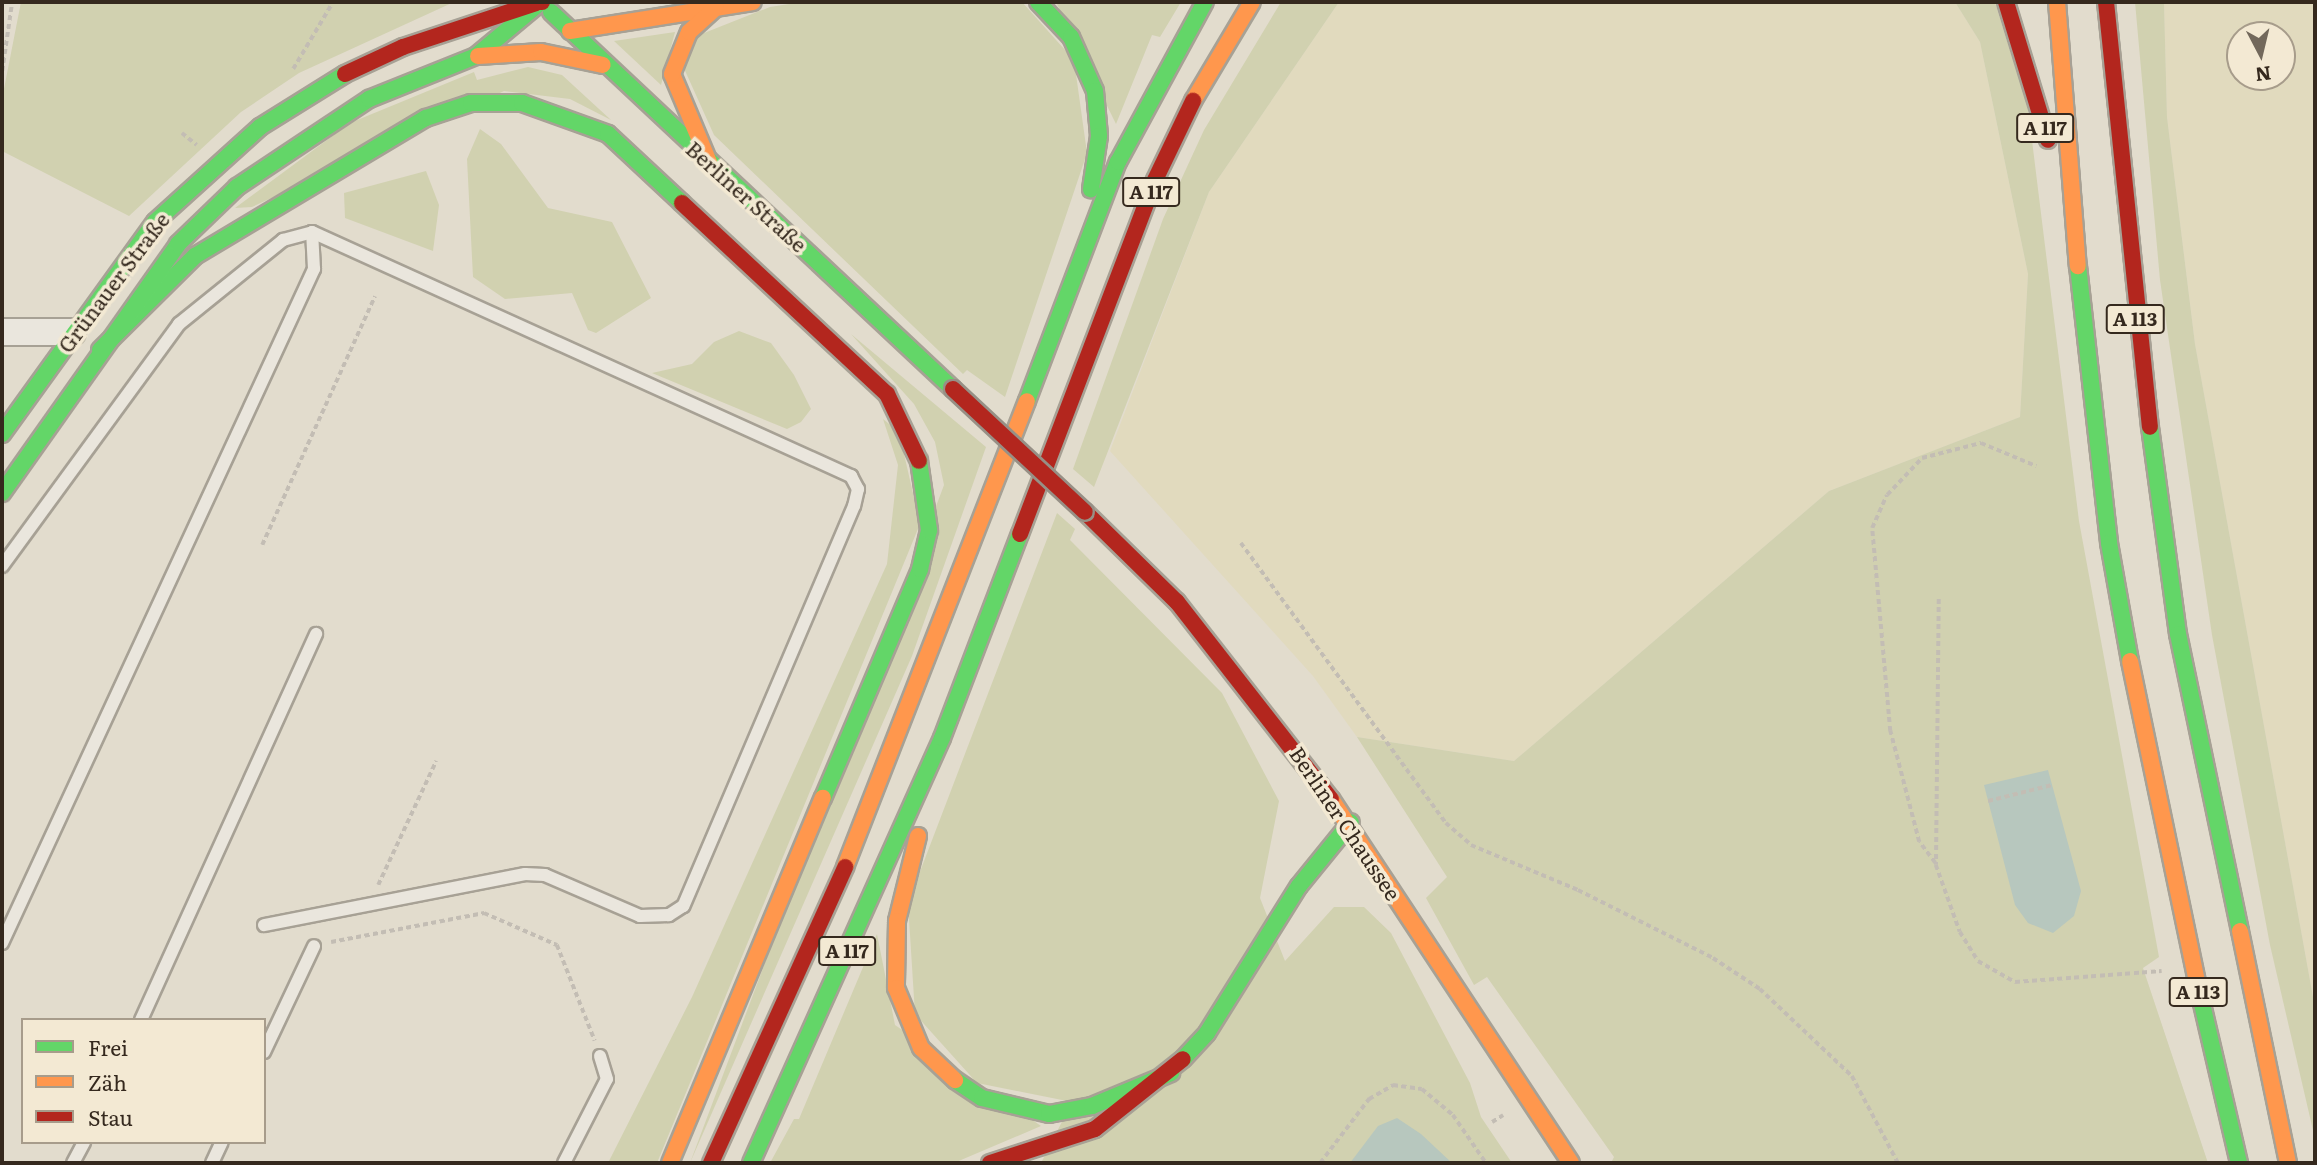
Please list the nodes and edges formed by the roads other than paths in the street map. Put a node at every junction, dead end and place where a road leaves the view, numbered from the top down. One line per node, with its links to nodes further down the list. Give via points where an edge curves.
1 (541, 2): 10 (main road, Berliner Straße); 11 (main road, Grünauer Straße); 18 (main road, Grünauer Straße, via 403,47 329,82 260,127 155,222)
2 (753, 2): 9 (main road)
3 (1038, 2): 16 (main road, via 1082,54 1100,112 1095,170)
4 (1205, 2): 16 (main road, A 117, via 1118,162)
5 (1252, 2): 25 (main road, A 117, via 1183,118 1155,180)
6 (2006, 2): 15 (main road, A 117, via 2033,78)
7 (2057, 2): 15 (main road, A 113)
8 (2106, 2): 30 (main road, A 113, via 2150,438 2178,634)
9 (716, 8): 10 (main road); 13 (main road, via 689,32 672,74)
10 (570, 31): 12 (main road, Berliner Straße)
11 (477, 56): 12 (main road, Grünauer Straße, via 541,52); 19 (main road, Grünauer Straße, via 369,99 237,187 178,244)
12 (603, 65): 13 (main road, Berliner Straße)
13 (709, 162): 22 (main road, Berliner Straße, bridge)
14 (312, 232): 23 (lane, via 283,240 179,324); 27 (lane, via 850,476 858,489 683,906 669,915 640,916 545,875 525,874); 28 (lane, via 314,269)
15 (2077, 256): 46 (main road, A 113, via 2131,678)
16 (1066, 305): 42 (main road, A 117, via 879,791)
17 (2, 332): 18 (street)
18 (72, 332): 20 (main road, Grünauer Straße)
19 (100, 350): 21 (main road, Grünauer Straße); 41 (main road, via 195,256 426,118 471,103 522,103 608,134 892,401 926,475 929,530 920,569)
20 (2, 434)
21 (2, 493)
22 (1085, 512): 26 (main road, Berliner Chaussee, via 1224,656)
23 (2, 566)
24 (316, 634): 31 (lane)
25 (942, 738): 35 (main road, via 895,946 896,988 920,1048 982,1098 1049,1114 1092,1106); 43 (main road, A 117)
26 (1351, 822): 35 (main road, via 1299,886 1207,1033); 45 (main road, Berliner Chaussee, via 1485,1040)
27 (264, 925)
28 (2, 943)
29 (314, 946): 32 (lane)
30 (2247, 987): 33 (main road); 47 (main road, A 113)
31 (142, 1018)
32 (266, 1048)
33 (2286, 1054)
34 (600, 1056): 40 (lane, via 607,1079)
35 (1171, 1073): 44 (main road, via 1095,1129)
36 (83, 1144): 38 (lane)
37 (221, 1144): 39 (lane)
38 (73, 1163)
39 (212, 1163)
40 (564, 1163)
41 (670, 1163)
42 (711, 1163)
43 (751, 1163)
44 (990, 1163)
45 (1571, 1163)
46 (2239, 1163)
47 (2288, 1163)

